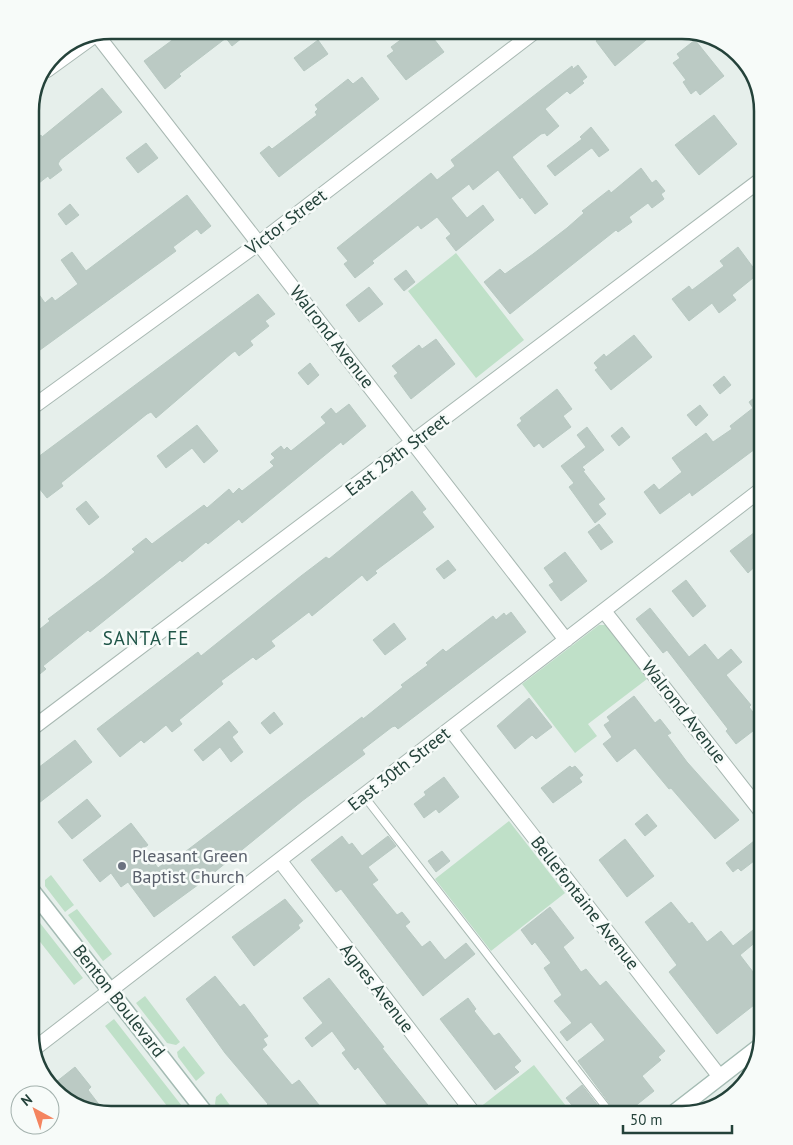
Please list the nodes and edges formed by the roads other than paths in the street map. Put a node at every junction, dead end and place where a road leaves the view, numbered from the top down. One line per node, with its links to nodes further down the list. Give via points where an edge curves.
1 (526, 39): 6 (street, Victor Street)
2 (99, 40): 6 (street, Walrond Avenue)
3 (84, 44): 4 (street)
4 (58, 62)
5 (754, 185): 8 (street, East 29th Street)
6 (260, 243): 7 (street, Victor Street); 8 (street, Walrond Avenue)
7 (39, 403)
8 (414, 442): 11 (street, Walrond Avenue); 12 (street, East 29th Street)
9 (754, 495): 10 (street, East 30th Street)
10 (604, 611): 11 (street, East 30th Street); 15 (street, Walrond Avenue)
11 (566, 640): 13 (street, East 30th Street)
12 (39, 723)
13 (450, 729): 14 (street, East 30th Street); 21 (street, Bellefontaine Avenue)
14 (364, 796): 16 (street, East 30th Street); 24 (lane)
15 (754, 803)
16 (280, 861): 18 (street, East 30th Street); 23 (street, Agnes Avenue)
17 (39, 899): 18 (street, Benton Boulevard)
18 (111, 991): 19 (street, East 30th Street); 22 (street, Benton Boulevard)
19 (39, 1045)
20 (752, 1052): 21 (street)
21 (720, 1078): 25 (street)
22 (200, 1106)
23 (468, 1106)
24 (605, 1106)
25 (683, 1106)

